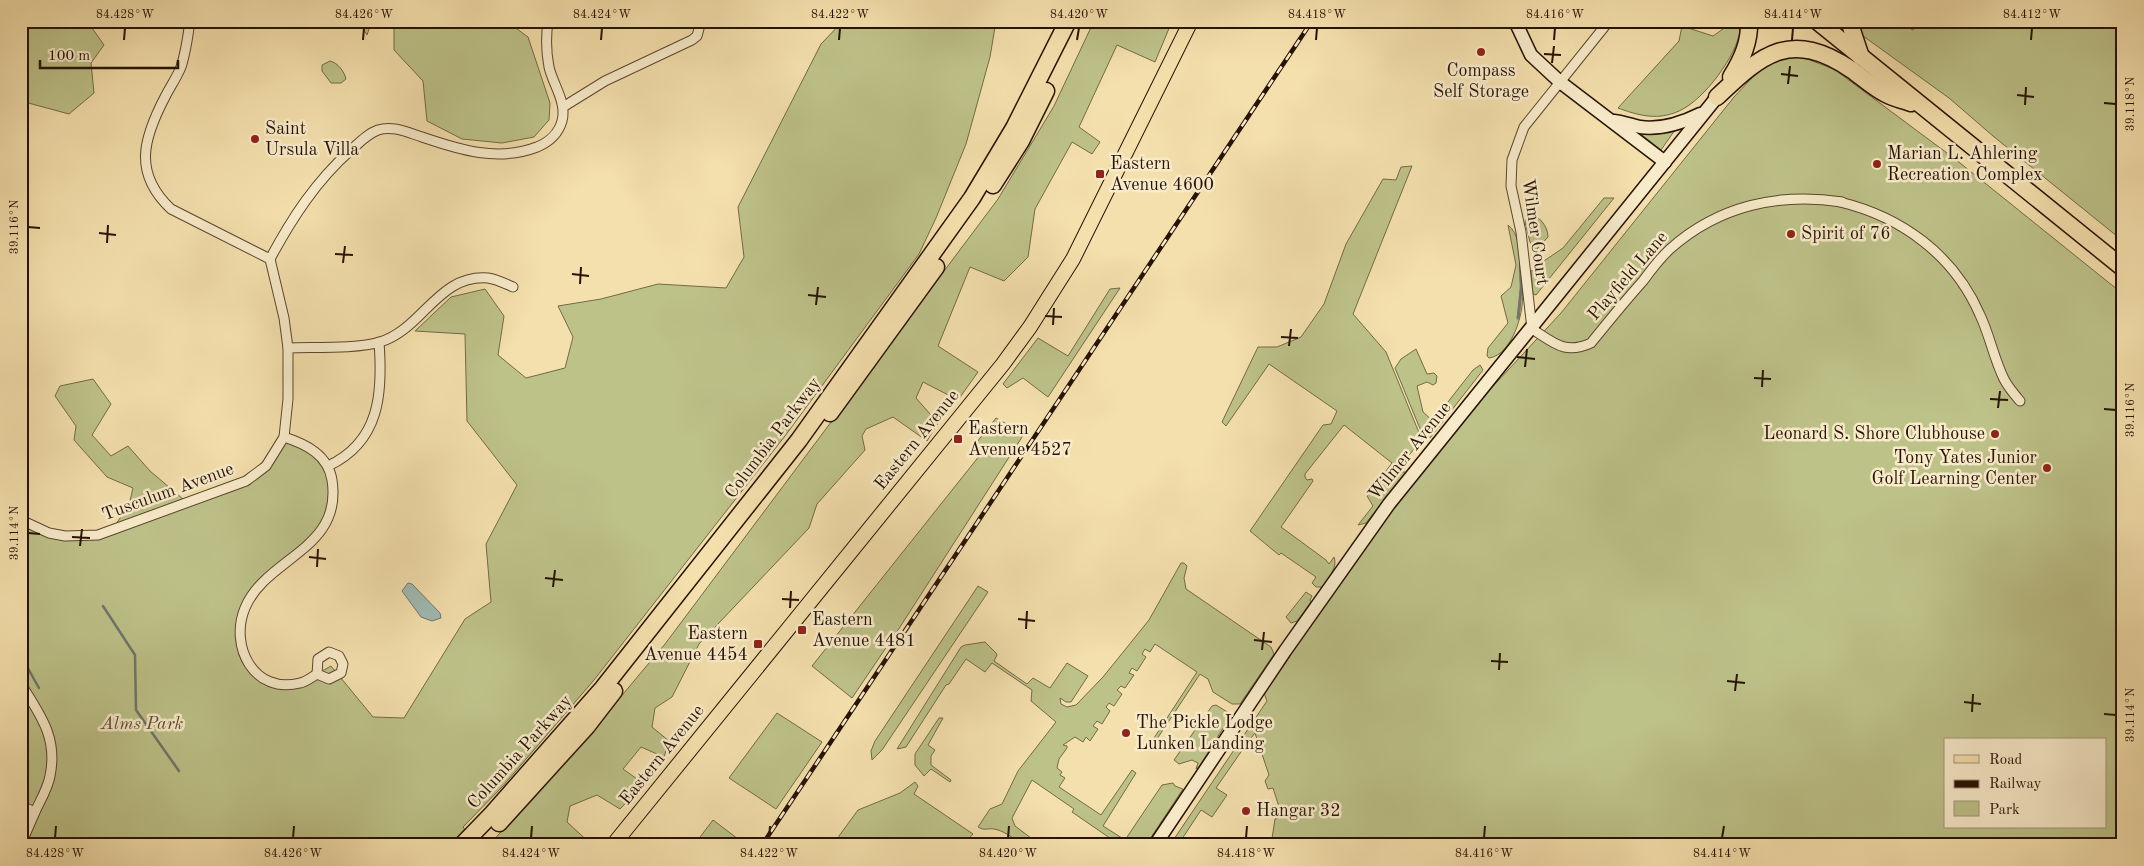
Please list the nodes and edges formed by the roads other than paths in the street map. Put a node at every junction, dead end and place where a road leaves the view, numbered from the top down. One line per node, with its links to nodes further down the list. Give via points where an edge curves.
1 (190, 21): 20 (street, via 180,68 146,142 144,154 148,179 171,209)
2 (548, 21): 16 (street, via 549,68)
3 (702, 21): 16 (street, via 692,40 605,81)
4 (1068, 21): 35 (highway, Columbia Parkway, via 995,163 799,440 603,688)
5 (1080, 21): 36 (highway, Columbia Parkway, via 1006,167 850,387 587,726)
6 (1191, 21): 37 (main road, Eastern Avenue, via 1073,259 1030,327)
7 (1515, 21): 13 (street, via 1531,55)
8 (1609, 21): 13 (street, Wilmer Court)
9 (1749, 21): 14 (highway, via 1750,32 1740,62)
10 (1817, 21): 12 (highway)
11 (1849, 21): 12 (highway)
12 (1861, 58): 15 (highway)
13 (1560, 82): 18 (street); 23 (street, Wilmer Court, via 1521,133 1510,177 1526,266)
14 (1717, 98): 15 (highway, via 1749,67 1770,54 1794,48 1818,52 1850,68 1886,95); 17 (street, Wilmer Avenue)
15 (1922, 106): 21 (highway)
16 (563, 107): 20 (street, via 562,122 548,142 512,154 478,154 401,130 381,129 366,136 318,183 299,207)
17 (1705, 112): 18 (street, via 1684,122 1656,127); 19 (street, Wilmer Avenue)
18 (1611, 121): 19 (street)
19 (1665, 162): 23 (street, Wilmer Avenue)
20 (270, 259): 25 (street, Tusculum Avenue)
21 (2123, 268)
22 (513, 287): 24 (street, via 490,278 456,284 438,296 400,333)
23 (1532, 328): 26 (street, Playfield Lane, via 1561,347 1578,349 1591,343 1668,250 1703,224 1761,202 1805,198 1840,202 1894,221 1925,242 1945,261 1981,315 2004,381); 38 (street, Wilmer Avenue, via 1389,504 1285,651)
24 (380, 342): 25 (street); 28 (street, via 378,396 373,422 357,446)
25 (288, 348): 27 (street, Tusculum Avenue)
26 (2020, 401)
27 (284, 437): 28 (street, via 306,446 323,458); 29 (street, Tusculum Avenue, via 266,466 246,481 112,531 65,536 49,533)
28 (328, 466): 30 (street, via 334,494 325,524 306,548 252,593 239,629 245,659 258,674 270,681 301,683)
29 (21, 520)
30 (317, 674)
31 (21, 684): 33 (street, via 42,717 51,741 50,777)
32 (21, 806): 33 (street)
33 (35, 812): 34 (street)
34 (21, 844)
35 (462, 845)
36 (478, 845)
37 (613, 845)
38 (1155, 845)

